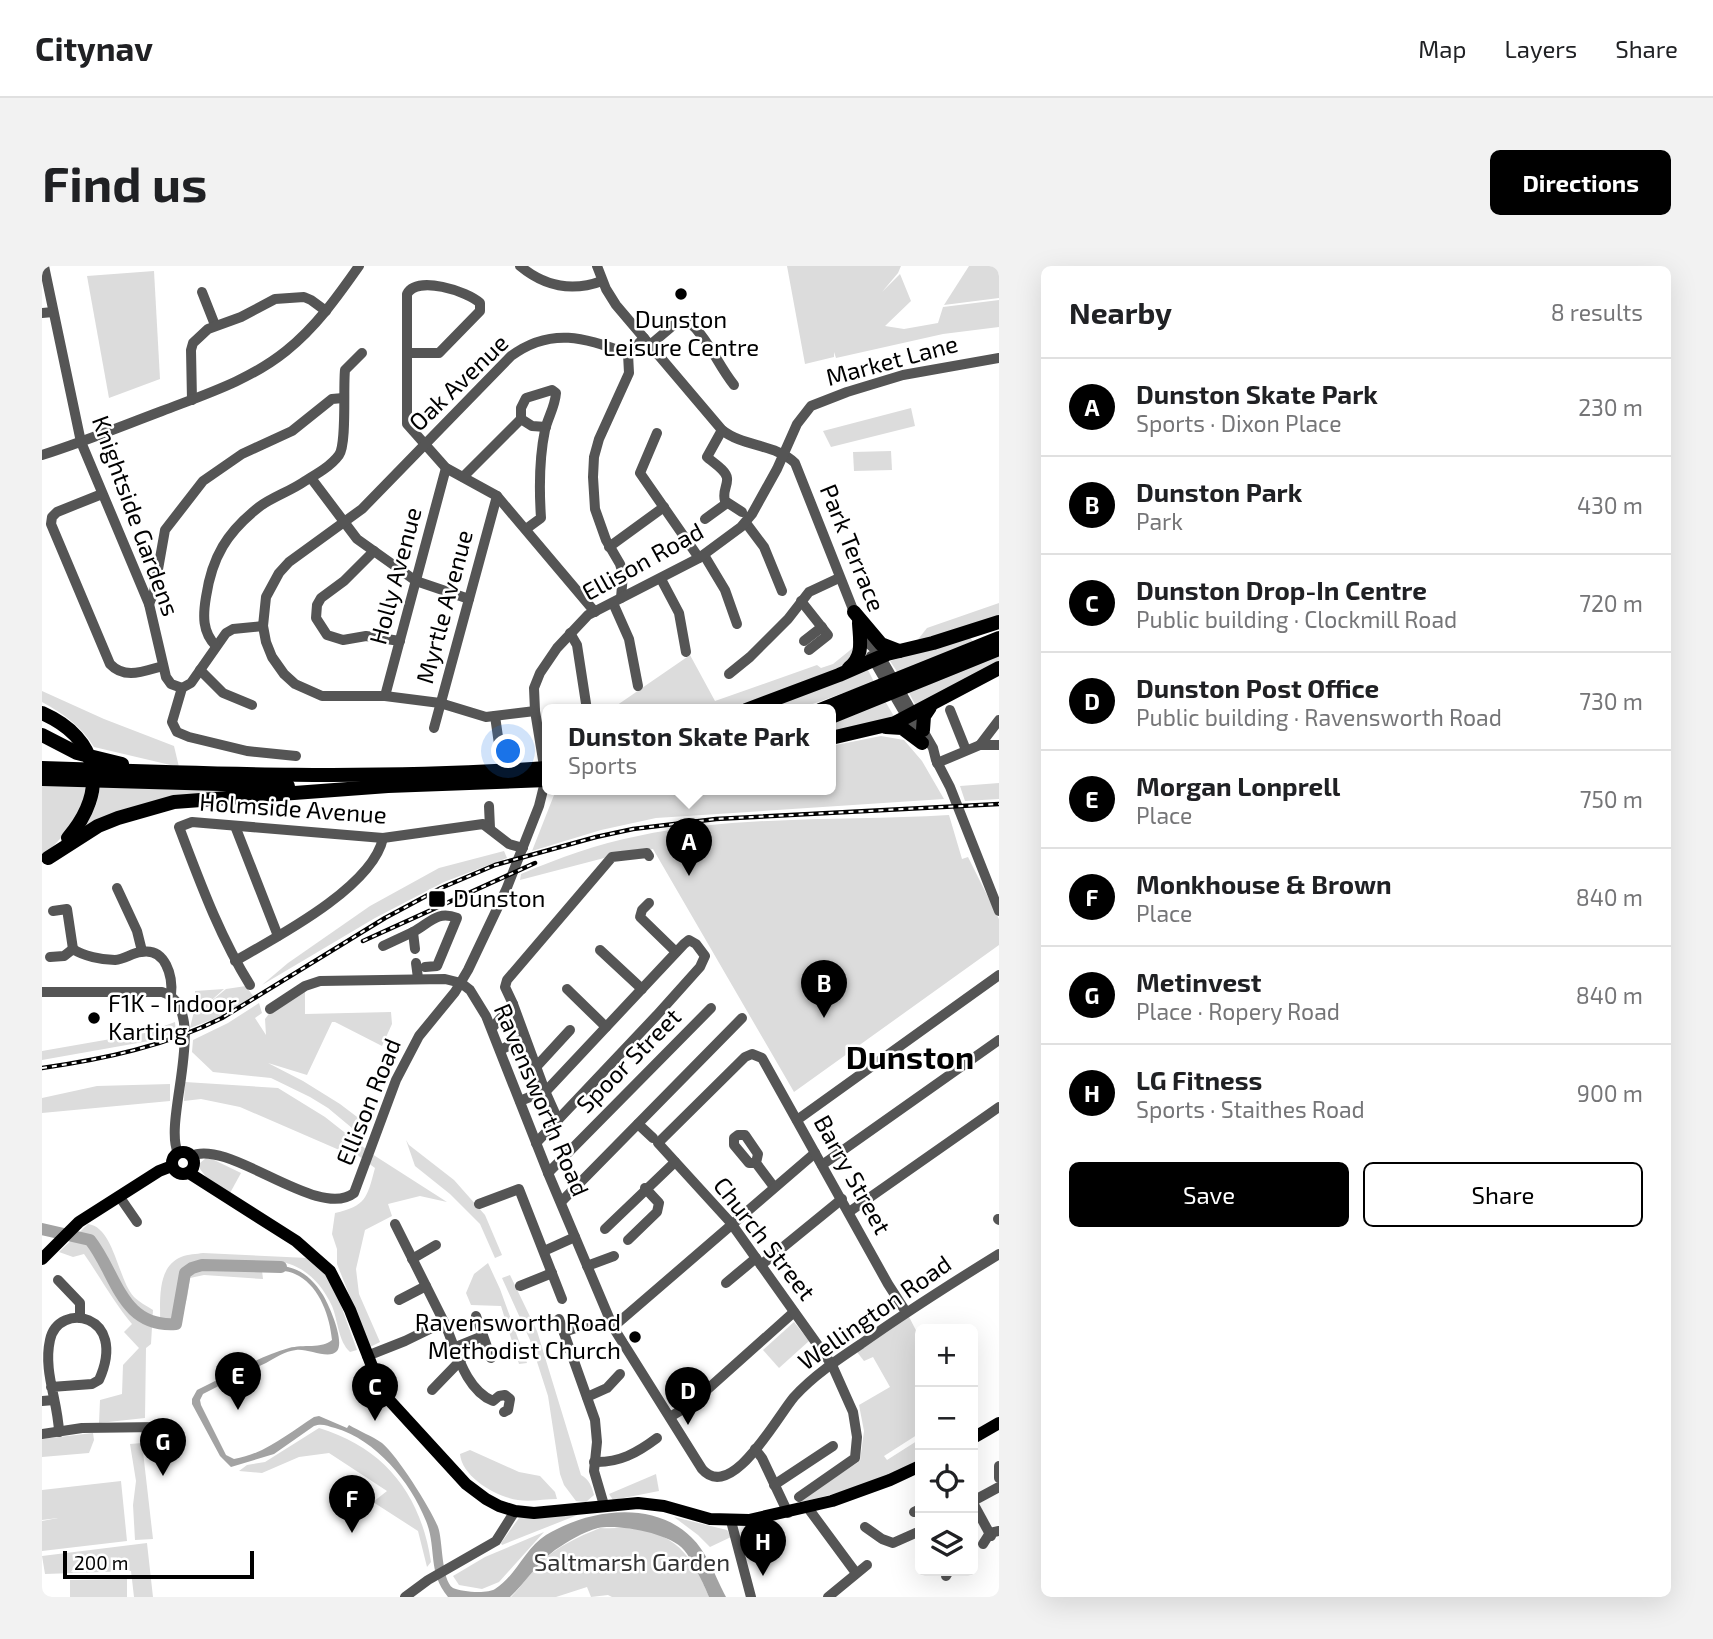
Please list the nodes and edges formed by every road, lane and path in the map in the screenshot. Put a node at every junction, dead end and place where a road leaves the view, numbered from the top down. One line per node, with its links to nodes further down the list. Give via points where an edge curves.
1 (44, 266): 8 (street, Knightside Gardens)
2 (359, 266): 7 (street)
3 (520, 266): 5 (street, via 533,277 560,286)
4 (597, 266): 5 (street)
5 (602, 281): 10 (street, via 610,298)
6 (202, 292): 9 (street)
7 (326, 311): 9 (street, via 311,300 286,297); 17 (street, via 286,351 259,370)
8 (48, 312): 22 (street, Knightside Gardens)
9 (215, 325): 17 (street, via 191,348)
10 (647, 341): 13 (street); 15 (street, via 688,321); 20 (street)
11 (362, 353): 16 (street, via 345,370)
12 (407, 353): 12 (street, via 407,294 413,287 442,286 474,298 482,306 439,353); 23 (street, via 407,424)
13 (628, 354): 23 (street, Oak Avenue, via 574,337 531,344 511,356); 38 (street, via 629,373 594,457 595,509)
14 (999, 358): 25 (street, Market Lane, via 903,375 818,402 797,424)
15 (734, 385)
16 (343, 398): 28 (street, via 341,452); 41 (street, via 332,399 292,431 242,454 203,481 165,530)
17 (192, 400): 22 (street)
18 (521, 419): 19 (street); 19 (street, via 526,398 552,390 555,407); 27 (street)
19 (545, 427): 37 (street, via 538,485 541,518)
20 (722, 430): 25 (street); 31 (street, via 703,456 726,475 723,496)
21 (657, 433): 32 (street, via 640,473)
22 (81, 442): 24 (street); 29 (street, Knightside Gardens)
23 (426, 444): 26 (street); 35 (street, Oak Avenue)
24 (42, 455)
25 (784, 455): 36 (street, Ellison Road); 43 (street, Park Terrace, via 800,472)
26 (446, 468): 27 (street); 45 (street, Holly Avenue)
27 (463, 477): 30 (street)
28 (311, 478): 35 (street); 60 (street, via 260,506 229,534 214,560 203,617)
29 (102, 494): 42 (street, Knightside Gardens); 65 (street, via 57,512 51,524 110,664 129,675)
30 (497, 496): 37 (street); 47 (street, Myrtle Avenue)
31 (727, 503): 33 (street); 34 (street)
32 (664, 507): 38 (street); 40 (street)
33 (742, 512)
34 (705, 519)
35 (344, 523): 39 (street); 55 (street, Oak Avenue, via 279,573 266,597)
36 (746, 523): 40 (street, Ellison Road); 46 (street, via 764,547)
37 (526, 529): 51 (street)
38 (609, 547): 48 (street, via 623,574)
39 (374, 551): 45 (street); 58 (street, via 321,598 316,618 327,635 344,640 366,636)
40 (701, 556): 44 (street, Ellison Road); 54 (street, via 725,590)
41 (157, 577): 42 (street); 50 (street)
42 (139, 578): 50 (street, Knightside Gardens)
43 (839, 578): 49 (street, via 809,592); 52 (street, Park Terrace)
44 (661, 579): 48 (street, Ellison Road); 63 (street, via 679,613)
45 (416, 581): 47 (street); 58 (street, Holly Avenue)
46 (782, 591)
47 (469, 599): 73 (street, Myrtle Avenue)
48 (617, 601): 51 (street, Ellison Road); 70 (street)
49 (801, 601): 59 (street, via 828,635); 68 (street)
50 (149, 604): 65 (street, Knightside Gardens)
51 (595, 611): 56 (street, Ellison Road)
52 (857, 618): 62 (highway, via 881,644); 64 (street, Park Terrace); 69 (highway, via 859,657)
53 (999, 622): 62 (highway)
54 (737, 625)
55 (263, 626): 60 (street, via 233,629); 72 (street, via 272,657 284,674 306,690 337,698)
56 (570, 633): 75 (street, via 577,645); 81 (street, Ellison Road, via 540,673 534,688)
57 (999, 638): 77 (highway)
58 (400, 641): 72 (street, Holly Avenue)
59 (807, 645)
60 (216, 646): 67 (street)
61 (999, 649): 83 (highway)
62 (900, 651): 64 (highway)
63 (686, 652)
64 (877, 658): 69 (highway); 79 (street, Park Terrace)
65 (163, 666): 71 (street, Knightside Gardens, via 168,681)
66 (999, 668): 74 (highway)
67 (200, 670): 71 (street); 78 (street, via 223,693)
68 (729, 674)
69 (839, 675): 76 (highway)
70 (638, 686)
71 (182, 688): 96 (street, via 172,718 174,729 183,736 247,751)
72 (385, 696): 73 (street)
73 (440, 703): 84 (street); 87 (street, Myrtle Avenue)
74 (934, 703): 79 (highway); 90 (highway, via 923,716)
75 (586, 704)
76 (762, 704)
77 (835, 704)
78 (251, 705)
79 (906, 710): 86 (highway); 90 (street, Park Terrace)
80 (950, 710): 95 (street)
81 (535, 711): 84 (street); 94 (street, Ellison Road)
82 (42, 713): 111 (highway, via 76,736 87,751 94,778 80,824)
83 (836, 715)
84 (495, 716): 91 (street)
85 (999, 722): 92 (street)
86 (883, 727): 89 (highway); 90 (highway, via 902,728)
87 (434, 728)
88 (42, 736): 100 (highway, via 92,758)
89 (836, 737)
90 (922, 737): 97 (street, Park Terrace)
91 (499, 744)
92 (980, 745): 93 (street); 95 (street)
93 (999, 745)
94 (542, 746)
95 (966, 750): 97 (street)
96 (296, 756)
97 (937, 761): 115 (street, Park Terrace)
98 (42, 768): 100 (highway)
99 (542, 768): 100 (highway, via 395,774)
100 (157, 772)
101 (42, 779): 103 (highway)
102 (542, 780): 103 (highway)
103 (381, 787): 111 (highway, via 174,802 98,826)
104 (542, 795): 109 (street, Ellison Road)
105 (489, 806): 107 (street)
106 (235, 826): 108 (street, Holmside Avenue); 117 (street); 125 (street, Holmside Avenue, via 192,822 179,827)
107 (490, 828): 108 (street, Holmside Avenue, via 483,824); 109 (street, via 509,844)
108 (383, 838): 117 (street, via 380,851 356,879)
109 (523, 848): 128 (street, Ellison Road)
110 (649, 856): 134 (street, via 612,858 507,981)
111 (45, 860)
112 (117, 888): 122 (street)
113 (649, 903): 123 (street, via 640,917)
114 (53, 911): 119 (street, via 66,905)
115 (999, 911)
116 (413, 932): 118 (street); 120 (street); 127 (street, via 440,914 457,918 438,966 421,965)
117 (278, 936): 125 (street)
118 (383, 946)
119 (73, 949): 122 (street, via 114,960); 124 (street, via 64,956)
120 (415, 949)
121 (600, 950): 131 (street)
122 (142, 951): 133 (street, via 155,954 168,967)
123 (676, 952): 131 (street); 148 (street, via 689,940 705,956 657,1015)
124 (50, 957)
125 (235, 961): 129 (street)
126 (999, 975): 149 (street)
127 (418, 978): 128 (street); 136 (street, via 314,982)
128 (461, 983): 139 (street, Ravensworth Road, via 473,994); 154 (street, Ellison Road, via 407,1056 359,1184 348,1198 320,1196 210,1153)
129 (250, 985)
130 (567, 989): 138 (street)
131 (642, 989): 138 (street)
132 (42, 992): 133 (street)
133 (171, 995): 154 (street, via 180,1004 183,1019 174,1140)
134 (513, 1004): 139 (street); 141 (street)
135 (711, 1008): 160 (street, Spoor Street)
136 (270, 1009)
137 (742, 1018): 150 (street)
138 (606, 1027): 145 (street)
139 (492, 1028): 143 (street, Ravensworth Road)
140 (570, 1030): 144 (street)
141 (524, 1039): 143 (street); 144 (street)
142 (999, 1040): 158 (street)
143 (500, 1050): 146 (street, Ravensworth Road)
144 (536, 1067): 145 (street)
145 (545, 1091): 146 (street); 148 (street)
146 (520, 1101): 152 (street, Ravensworth Road)
147 (999, 1107): 167 (street)
148 (558, 1120): 152 (street)
149 (797, 1121): 151 (street, Barry Street, via 762,1058 752,1054); 153 (street, Barry Street)
150 (638, 1124): 151 (street, Church Street); 165 (street)
151 (655, 1141): 155 (street, Church Street)
152 (536, 1143): 160 (street, Ravensworth Road)
153 (815, 1153): 158 (street, Barry Street); 161 (street)
154 (185, 1155): 157 (main road, via 172,1160); 159 (main road, via 194,1165)
155 (675, 1162): 162 (street); 169 (street, Church Street)
156 (756, 1163): 161 (street)
157 (172, 1166): 159 (main road, via 180,1174); 163 (main road)
158 (822, 1166): 164 (street, Barry Street)
159 (189, 1172): 201 (main road, via 296,1241 330,1271)
160 (548, 1173): 165 (street, Ravensworth Road)
161 (774, 1187): 169 (street)
162 (645, 1188): 171 (street); 173 (street, via 659,1203 657,1212)
163 (119, 1196): 168 (street); 178 (main road, via 79,1222)
164 (842, 1199): 167 (street, Barry Street); 180 (street)
165 (561, 1202): 172 (street, Ravensworth Road)
166 (479, 1204): 175 (street, via 519,1189)
167 (849, 1212): 190 (street, Barry Street)
168 (137, 1222)
169 (731, 1223): 180 (street, Church Street); 196 (street)
170 (395, 1224): 179 (street)
171 (605, 1229)
172 (575, 1237): 175 (street); 181 (street, Ravensworth Road)
173 (628, 1240)
174 (436, 1245): 179 (street)
175 (544, 1251): 182 (street)
176 (999, 1254): 190 (street, Wellington Road)
177 (614, 1256): 181 (street)
178 (42, 1259)
179 (412, 1259): 185 (street)
180 (758, 1262): 184 (street); 189 (street, Church Street)
181 (587, 1266): 196 (street, Ravensworth Road)
182 (552, 1273): 186 (street); 187 (street)
183 (58, 1280): 192 (street, via 80,1303)
184 (726, 1283)
185 (426, 1286): 188 (street); 194 (street)
186 (520, 1286)
187 (562, 1299)
188 (399, 1300)
189 (794, 1312): 204 (street, Church Street); 212 (street, via 691,1404)
190 (906, 1312): 204 (street, Wellington Road)
191 (476, 1316): 198 (street)
192 (80, 1318): 199 (street, via 62,1323); 206 (street, via 97,1325 105,1336 101,1377 95,1384)
193 (559, 1319): 197 (street)
194 (444, 1322): 200 (street); 201 (street)
195 (590, 1323): 197 (street)
196 (613, 1327): 212 (street, Ravensworth Road)
197 (564, 1332): 208 (street)
198 (483, 1336): 200 (street); 202 (street)
199 (46, 1342): 206 (street)
200 (456, 1347): 203 (street)
201 (367, 1356): 232 (main road, via 390,1401 466,1484 494,1504)
202 (491, 1358)
203 (461, 1360): 207 (street); 211 (street, via 470,1383 484,1397 493,1401 505,1395 510,1399)
204 (832, 1365): 220 (street, Wellington Road, via 797,1394); 228 (street, Church Street, via 853,1412 856,1456)
205 (620, 1374): 208 (street, via 607,1388)
206 (51, 1387): 209 (street)
207 (432, 1390)
208 (587, 1397): 221 (street, via 597,1428)
209 (54, 1400): 210 (street); 215 (street)
210 (42, 1401)
211 (504, 1412)
212 (670, 1417): 224 (street, Ravensworth Road, via 705,1473 715,1478)
213 (999, 1423): 217 (main road)
214 (159, 1427): 215 (street)
215 (59, 1432): 216 (street)
216 (42, 1434)
217 (978, 1435)
218 (657, 1438): 221 (street, via 628,1457)
219 (833, 1446): 226 (street)
220 (755, 1449): 224 (street, Wellington Road); 226 (street)
221 (594, 1462): 230 (street)
222 (999, 1466): 225 (street)
223 (915, 1468): 231 (main road)
224 (727, 1476)
225 (999, 1478)
226 (774, 1485): 234 (street)
227 (999, 1487): 229 (street)
228 (799, 1497)
229 (978, 1499)
230 (604, 1505): 232 (main road); 235 (main road, via 664,1506)
231 (808, 1508): 234 (main road); 240 (street)
232 (515, 1511): 241 (street, via 498,1539)
233 (978, 1511): 238 (street)
234 (788, 1513): 235 (main road)
235 (731, 1521): 242 (street)
236 (872, 1526): 237 (street, via 882,1539 893,1543)
237 (915, 1534)
238 (991, 1536)
239 (867, 1565): 240 (street)
240 (856, 1573): 243 (street)
241 (406, 1596)
242 (751, 1597)
243 (828, 1597)

